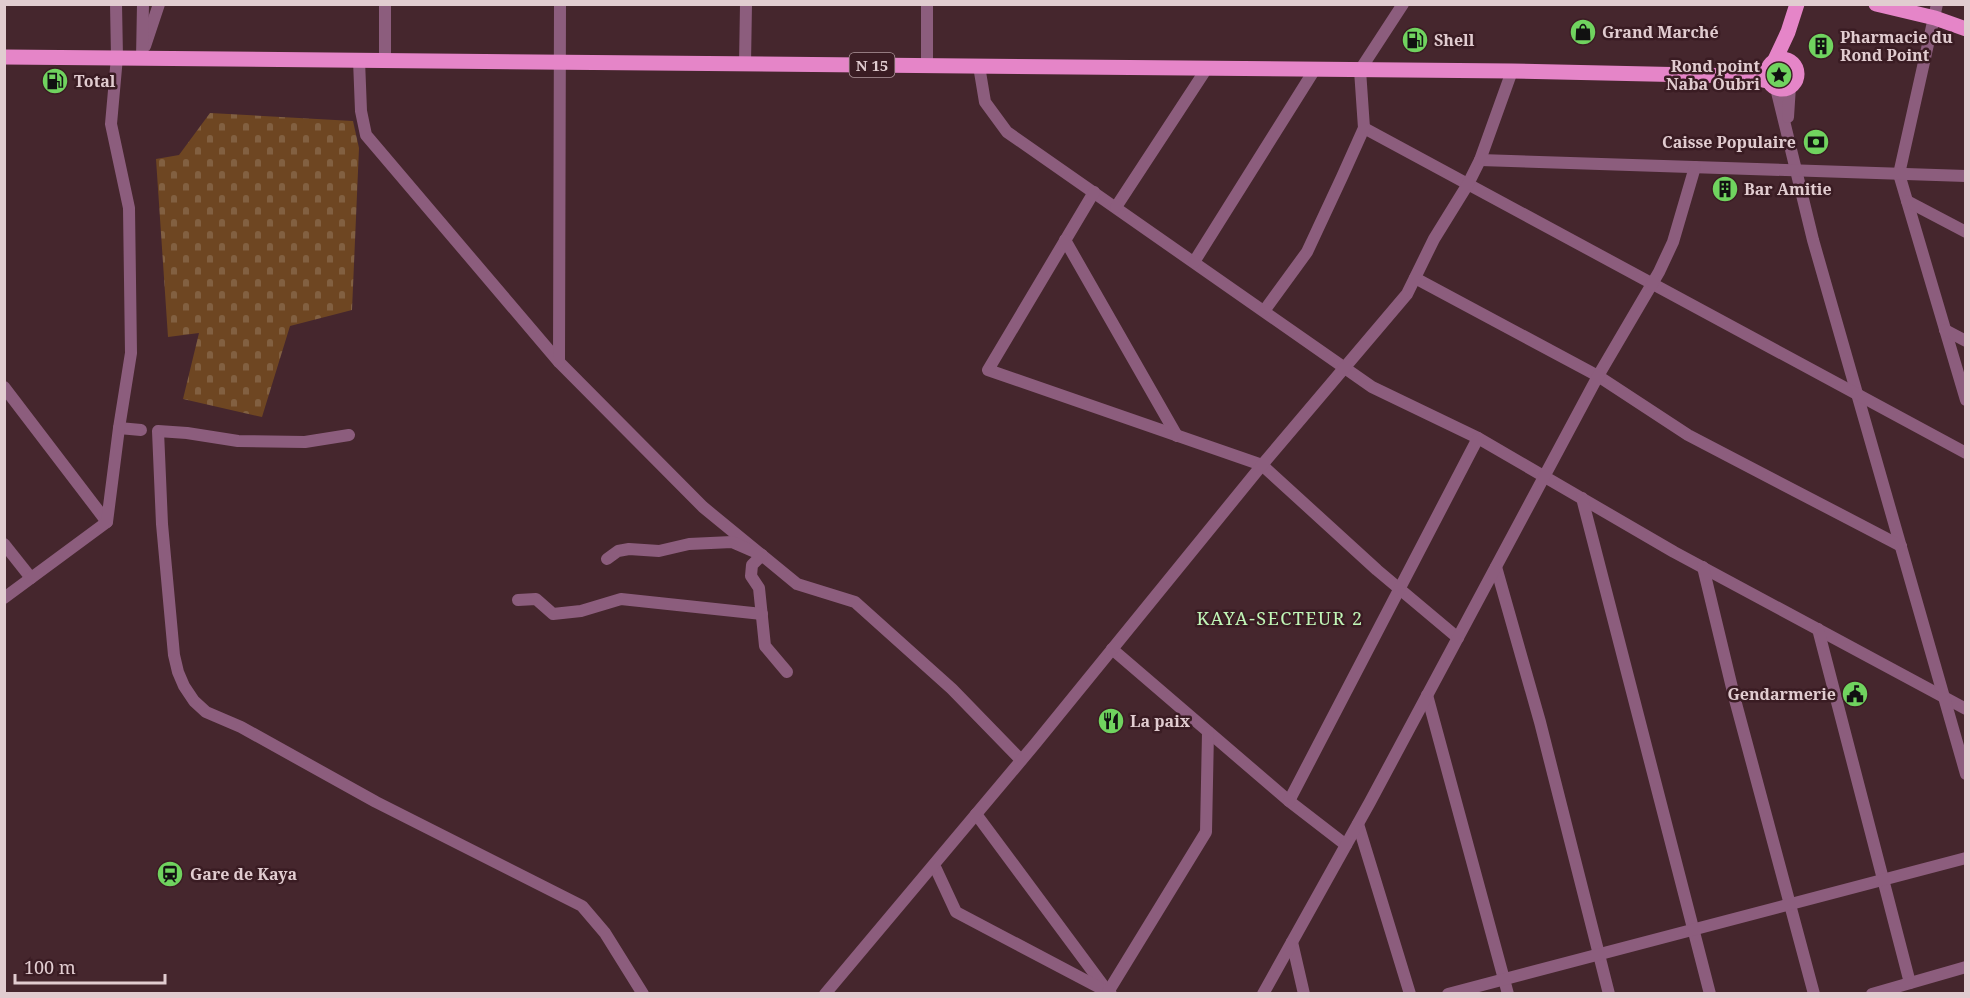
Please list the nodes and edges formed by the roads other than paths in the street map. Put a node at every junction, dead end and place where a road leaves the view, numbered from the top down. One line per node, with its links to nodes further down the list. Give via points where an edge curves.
1 (116, 4): 16 (street)
2 (142, 4): 14 (street)
3 (159, 4): 14 (street)
4 (385, 4): 18 (street)
5 (560, 4): 19 (street)
6 (746, 4): 21 (street)
7 (927, 4): 22 (street)
8 (1403, 4): 26 (street)
9 (1797, 4): 13 (main road)
10 (1876, 4): 11 (main road)
11 (1936, 11): 12 (main road); 33 (street)
12 (1965, 29)
13 (1788, 32): 20 (main road); 28 (main road)
14 (142, 55): 16 (main road, N 15); 17 (main road, N 15)
15 (4, 57): 16 (main road, N 15)
16 (117, 57): 53 (street, via 111,124 129,208 132,333)
17 (359, 60): 18 (main road, N 15); 47 (street, via 366,135)
18 (385, 60): 19 (main road, N 15)
19 (559, 62): 21 (main road, N 15); 47 (street)
20 (1791, 63): 28 (main road, N 15, via 1785,60); 28 (main road, via 1797,75 1795,81)
21 (745, 64): 22 (main road, N 15)
22 (927, 65): 23 (main road, N 15)
23 (979, 66): 24 (main road, N 15); 36 (street, via 985,102 1007,132)
24 (1207, 68): 25 (main road, N 15); 38 (street)
25 (1315, 69): 26 (main road, N 15); 41 (street)
26 (1360, 70): 27 (main road, N 15); 29 (street)
27 (1512, 71): 28 (main road, N 15); 30 (street)
28 (1776, 77): 32 (street)
29 (1364, 128): 35 (street); 44 (street, via 1307,252)
30 (1480, 160): 31 (street); 35 (street)
31 (1695, 167): 32 (street); 43 (street, via 1673,242)
32 (1795, 170): 33 (street); 51 (street)
33 (1899, 174): 34 (street); 37 (street)
34 (1965, 176)
35 (1468, 184): 42 (street, via 1434,238); 43 (street)
36 (1094, 192): 38 (street); 40 (street)
37 (1907, 201): 39 (street); 45 (street)
38 (1116, 207): 41 (street)
39 (1965, 232)
40 (1065, 240): 56 (street); 56 (street, via 988,370)
41 (1194, 262): 44 (street)
42 (1415, 278): 48 (street, via 1407,294); 49 (street)
43 (1653, 283): 49 (street); 51 (street)
44 (1264, 311): 48 (street)
45 (1945, 330): 46 (street); 52 (street)
46 (1965, 341)
47 (559, 362): 65 (street, via 703,507)
48 (1344, 368): 57 (street, via 1372,387); 59 (street)
49 (1598, 376): 60 (street); 64 (street, via 1688,435)
50 (6, 391): 62 (street)
51 (1857, 395): 58 (street); 64 (street)
52 (1965, 400)
53 (118, 429): 54 (street); 62 (street)
54 (141, 430)
55 (349, 435): 98 (street, via 305,442 238,441 158,431 174,655 184,686 206,712 242,727 376,802 582,906 605,933)
56 (1177, 436): 59 (street)
57 (1478, 438): 60 (street); 70 (street)
58 (1965, 453)
59 (1262, 465): 70 (street); 76 (street)
60 (1544, 476): 61 (street); 67 (street)
61 (1582, 498): 68 (street); 92 (street)
62 (107, 522): 69 (street)
63 (4, 544): 69 (street)
64 (1900, 546): 79 (street)
65 (762, 555): 66 (street, via 732,542 689,544 659,552 629,549); 73 (street, via 752,565); 82 (street, via 797,584 855,602 952,690)
66 (607, 559)
67 (1496, 567): 75 (street); 94 (street, via 1540,722)
68 (1702, 567): 74 (street); 91 (street)
69 (31, 578): 71 (street)
70 (1400, 589): 75 (street); 84 (street)
71 (4, 598)
72 (518, 600): 73 (street, via 536,599 553,614 621,598)
73 (762, 614): 77 (street, via 765,646)
74 (1818, 629): 79 (street); 90 (street)
75 (1458, 638): 78 (street)
76 (1112, 649): 81 (street); 82 (street)
77 (787, 672)
78 (1427, 695): 86 (street); 96 (street)
79 (1944, 697): 80 (street); 83 (street)
80 (1965, 709)
81 (1208, 732): 84 (street); 100 (street, via 1206,832)
82 (1021, 760): 85 (street)
83 (1965, 774)
84 (1289, 801): 87 (street)
85 (976, 814): 99 (street); 100 (street)
86 (1358, 824): 87 (street); 103 (street)
87 (1347, 845): 93 (street)
88 (1965, 858): 90 (street)
89 (936, 869): 100 (street, via 956,912)
90 (1883, 880): 91 (street); 97 (street)
91 (1790, 904): 92 (street); 108 (street)
92 (1694, 928): 94 (street); 107 (street)
93 (1292, 942): 101 (street); 102 (street)
94 (1598, 954): 96 (street); 106 (street)
95 (1965, 967): 97 (street)
96 (1504, 979): 104 (street); 105 (street)
97 (1910, 983): 109 (street)
98 (643, 993)
99 (825, 993)
100 (1109, 993)
101 (1263, 993)
102 (1304, 993)
103 (1410, 993)
104 (1448, 993)
105 (1508, 993)
106 (1609, 993)
107 (1710, 993)
108 (1814, 993)
109 (1872, 993)

